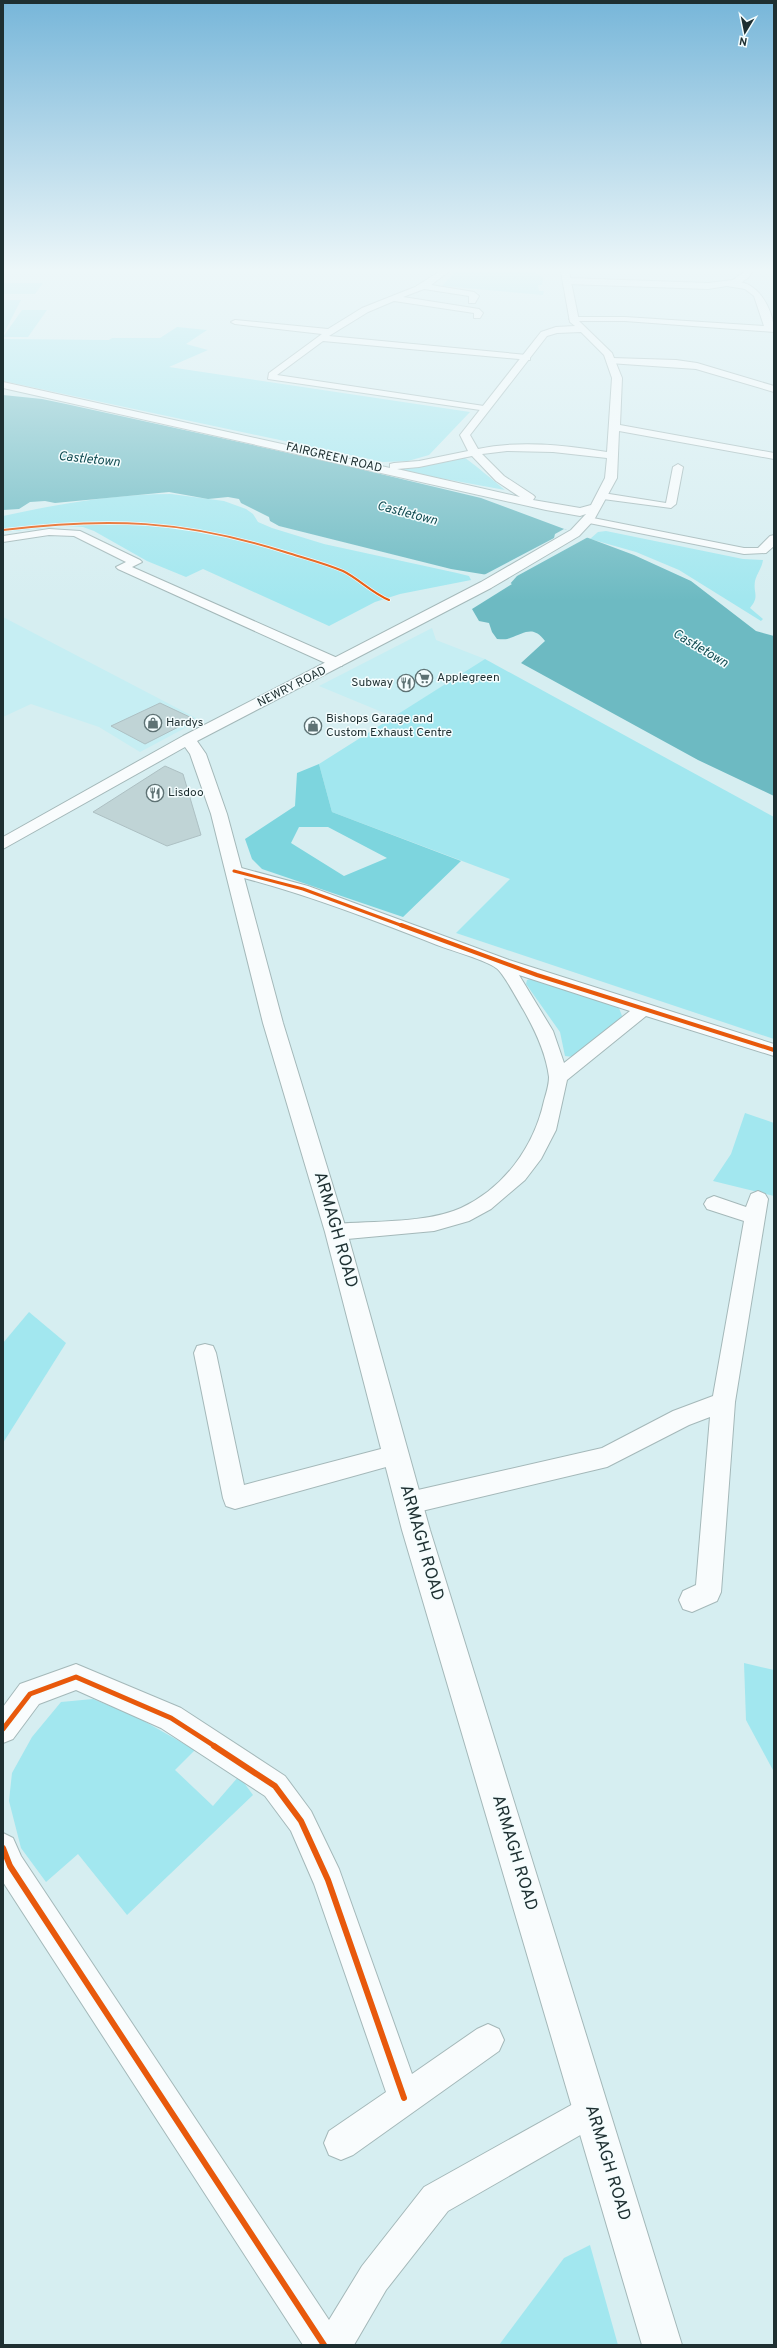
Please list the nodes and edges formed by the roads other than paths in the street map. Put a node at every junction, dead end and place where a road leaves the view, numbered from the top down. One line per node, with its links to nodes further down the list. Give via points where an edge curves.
1 (302, 382): 7 (street)
2 (507, 382): 7 (main road)
3 (617, 382): 8 (main road)
4 (752, 382): 6 (street)
5 (3, 385): 14 (main road, FAIRGREEN ROAD)
6 (774, 389)
7 (484, 409): 9 (main road)
8 (615, 427): 11 (main road); 12 (main road)
9 (457, 440): 10 (main road); 13 (main road)
10 (474, 453): 11 (main road, via 518,448); 13 (main road); 17 (main road, via 486,467)
11 (613, 456): 16 (main road, via 611,478)
12 (774, 456)
13 (440, 459): 14 (main road, via 404,466 376,466)
14 (351, 462): 17 (main road, FAIRGREEN ROAD)
15 (678, 468): 16 (street, via 671,504 668,506)
16 (603, 496): 18 (main road)
17 (546, 506): 18 (main road, FAIRGREEN ROAD, via 577,512); 19 (main road)
18 (595, 508): 19 (main road)
19 (581, 527): 21 (street, via 756,552 766,550); 22 (main road, NEWRY ROAD, via 486,585)
20 (3, 538): 22 (street, via 49,532 76,533 136,562 122,567)
21 (774, 538)
22 (337, 664): 23 (main road, NEWRY ROAD)
23 (188, 739): 24 (main road, NEWRY ROAD); 25 (main road, ARMAGH ROAD, via 202,765 219,814)
24 (3, 844)
25 (234, 871): 26 (street, via 317,894); 31 (main road, ARMAGH ROAD, via 273,1023)
26 (502, 964): 27 (street); 29 (street, via 540,1022 551,1049)
27 (644, 1008): 28 (street); 29 (street)
28 (774, 1050)
29 (558, 1078): 31 (street, via 552,1114 529,1164 484,1205 462,1216 432,1223)
30 (714, 1204): 33 (street, via 756,1208)
31 (336, 1232): 34 (main road, ARMAGH ROAD)
32 (205, 1353): 34 (street, via 235,1498)
33 (723, 1402): 35 (street, via 681,1418 607,1456); 36 (street, via 708,1592)
34 (396, 1455): 35 (main road, ARMAGH ROAD)
35 (409, 1503): 41 (main road, ARMAGH ROAD)
36 (692, 1600)
37 (3, 1729): 40 (street, via 30,1694 76,1677 171,1718 275,1786 301,1821 328,1880)
38 (3, 1848): 43 (street, via 14,1873)
39 (488, 2040): 40 (street)
40 (404, 2098): 42 (street)
41 (591, 2110): 44 (street, via 436,2199 374,2278); 45 (main road, ARMAGH ROAD)
42 (341, 2143)
43 (324, 2345)
44 (334, 2345)
45 (662, 2345)

